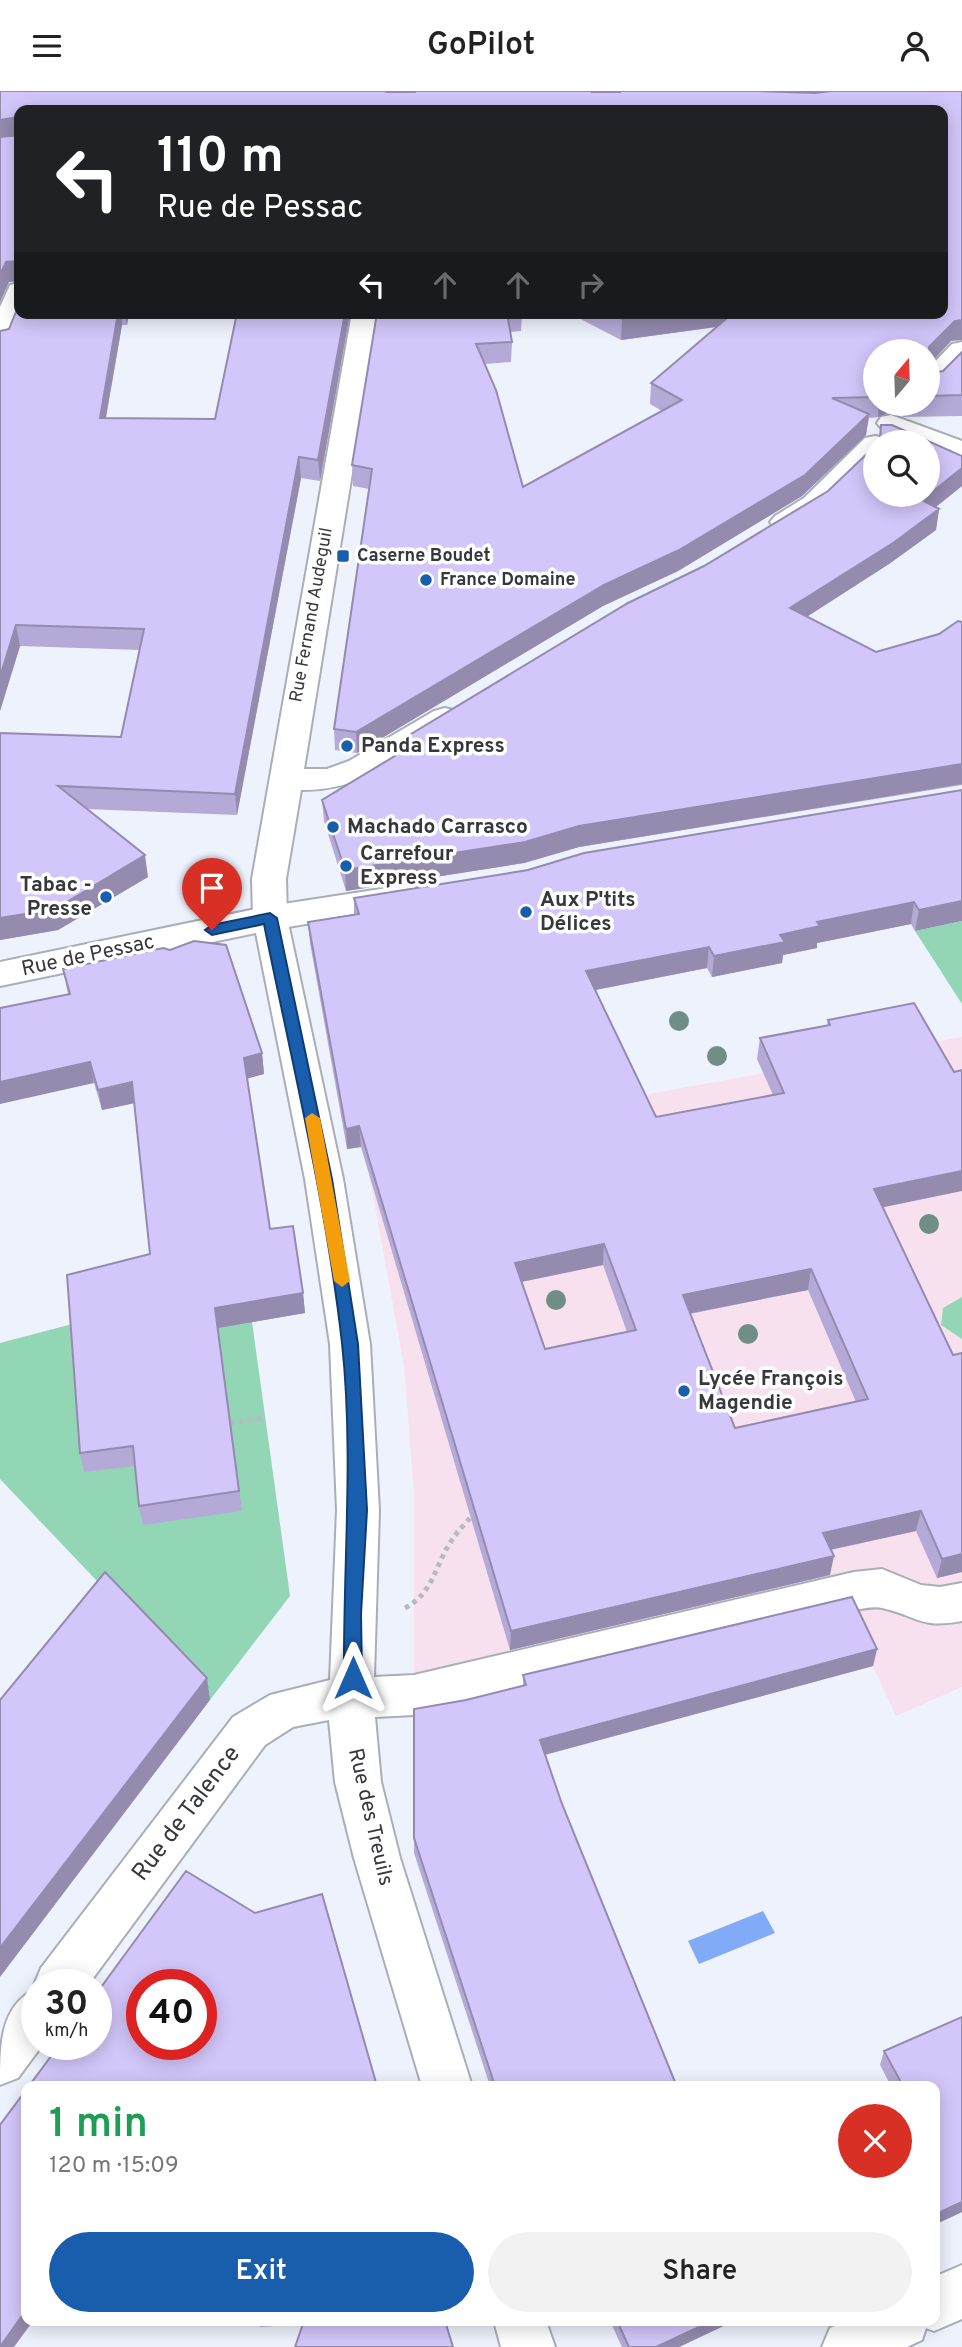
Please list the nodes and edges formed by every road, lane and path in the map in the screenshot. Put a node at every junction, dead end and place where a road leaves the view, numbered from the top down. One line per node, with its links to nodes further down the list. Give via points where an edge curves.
1 (14, 305): 3 (street)
2 (364, 319): 10 (street, Rue Fernand Audeguil)
3 (0, 343)
4 (962, 350): 5 (street)
5 (940, 372)
6 (887, 429): 7 (street); 8 (street, via 814,504)
7 (962, 451)
8 (758, 538)
9 (465, 706): 10 (street, via 361,768 330,780)
10 (285, 779): 12 (street, Rue Fernand Audeguil, via 269,879)
11 (434, 892): 12 (street, Rue de Pessac)
12 (270, 918): 13 (street, Rue de Pessac); 19 (street, Rue des Treuils, via 324,1179 350,1344 358,1510)
13 (0, 974)
14 (265, 1418): 15 (path)
15 (230, 1423)
16 (470, 1518): 18 (path, via 451,1542 438,1575 413,1605)
17 (962, 1602): 19 (street, Rue de Talence, via 940,1606 918,1603 882,1588 854,1591 414,1695)
18 (397, 1611)
19 (353, 1699): 20 (street, Rue de Talence, via 293,1707 249,1731); 23 (street, Rue des Treuils, via 358,1782)
20 (70, 1969)
21 (21, 2034): 22 (street)
22 (0, 2061)
23 (445, 2081)
24 (962, 2291): 25 (street)
25 (940, 2302)
26 (522, 2326): 28 (street)
27 (893, 2326): 29 (street)
28 (528, 2347)
29 (849, 2347)

